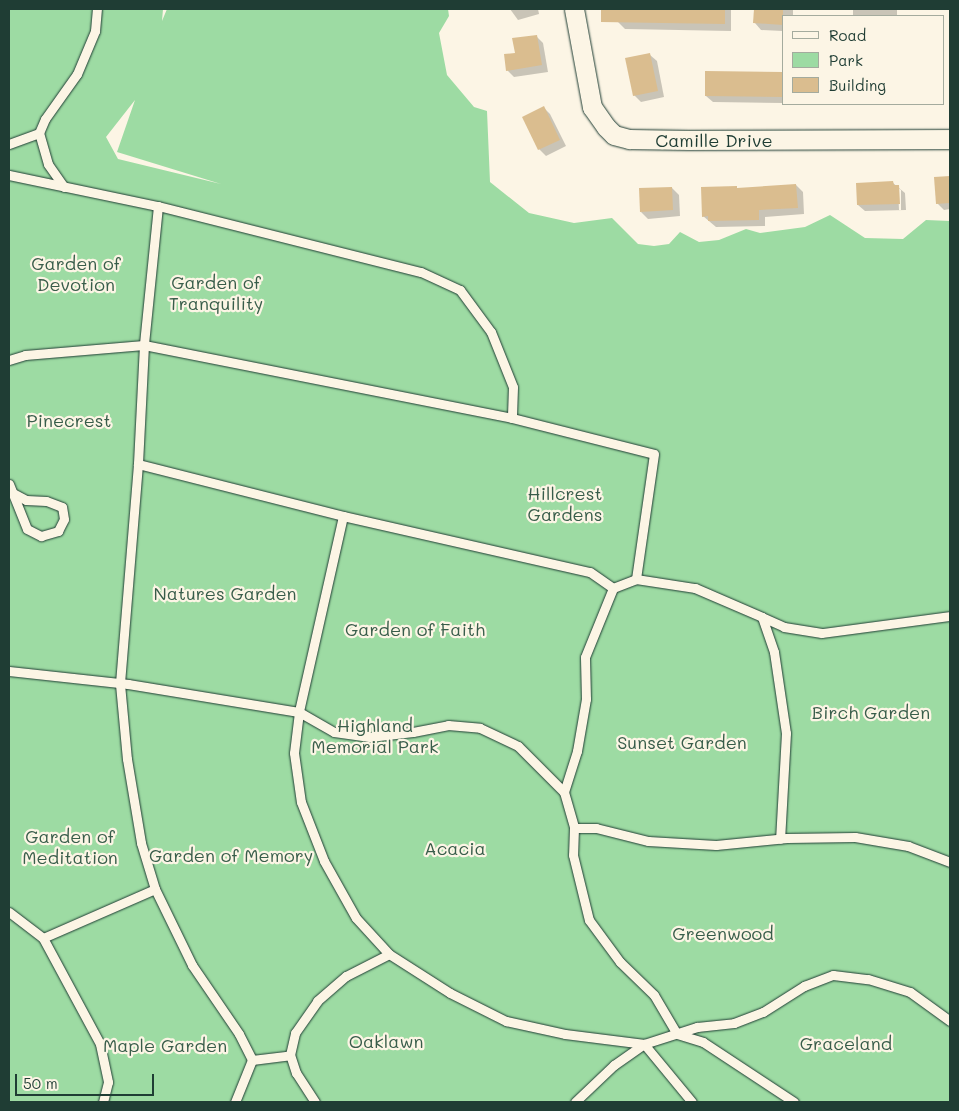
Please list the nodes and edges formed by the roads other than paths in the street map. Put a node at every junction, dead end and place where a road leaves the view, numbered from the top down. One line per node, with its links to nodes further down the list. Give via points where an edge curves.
1 (96, 9): 3 (lane, via 95,31 77,74 45,119)
2 (574, 9): 4 (street, Camille Drive, via 592,107 614,135 629,139 690,140)
3 (39, 133): 5 (lane); 7 (lane, via 48,164)
4 (950, 138)
5 (9, 144)
6 (9, 175): 7 (lane)
7 (64, 187): 8 (lane)
8 (158, 206): 9 (lane); 11 (lane, via 421,272 460,290 491,332 513,387)
9 (144, 345): 10 (lane, via 25,355); 11 (lane); 12 (lane)
10 (9, 360)
11 (512, 418): 16 (lane, via 654,454)
12 (138, 464): 15 (lane); 21 (lane)
13 (9, 484): 14 (lane)
14 (13, 493): 14 (lane, via 27,529 41,536 58,531 64,519 62,506 26,500)
15 (343, 516): 17 (lane, via 590,572); 22 (lane)
16 (636, 580): 17 (lane); 19 (lane, via 695,588)
17 (613, 588): 23 (lane, via 585,658 586,699 577,751)
18 (950, 616): 19 (lane, via 822,633 784,627)
19 (762, 617): 25 (lane, via 774,652 786,732)
20 (9, 671): 21 (lane)
21 (120, 684): 22 (lane); 27 (lane, via 127,759 141,843)
22 (300, 712): 23 (lane, via 334,732 370,737 448,725 480,728 518,746); 30 (lane, via 294,753 301,802 324,861 356,918)
23 (564, 792): 24 (lane)
24 (574, 828): 25 (lane, via 596,828 648,841 716,845); 32 (lane, via 573,855 589,920 620,962 654,995)
25 (780, 839): 26 (lane, via 855,837 908,846)
26 (950, 862)
27 (156, 889): 29 (lane); 35 (lane, via 192,965)
28 (9, 912): 29 (lane)
29 (43, 938): 36 (lane, via 100,1044 108,1082)
30 (389, 954): 33 (lane, via 450,993 506,1020 566,1034); 34 (lane, via 346,976 317,1000 295,1033)
31 (950, 1021): 32 (lane, via 910,992 868,979 833,975 804,986 763,1012)
32 (678, 1034): 33 (lane); 41 (lane, via 703,1042)
33 (644, 1044): 39 (lane); 40 (lane)
34 (290, 1055): 35 (lane); 38 (lane, via 296,1073)
35 (252, 1060): 37 (lane)
36 (103, 1102)
37 (235, 1102)
38 (315, 1102)
39 (575, 1102)
40 (692, 1102)
41 (794, 1102)

